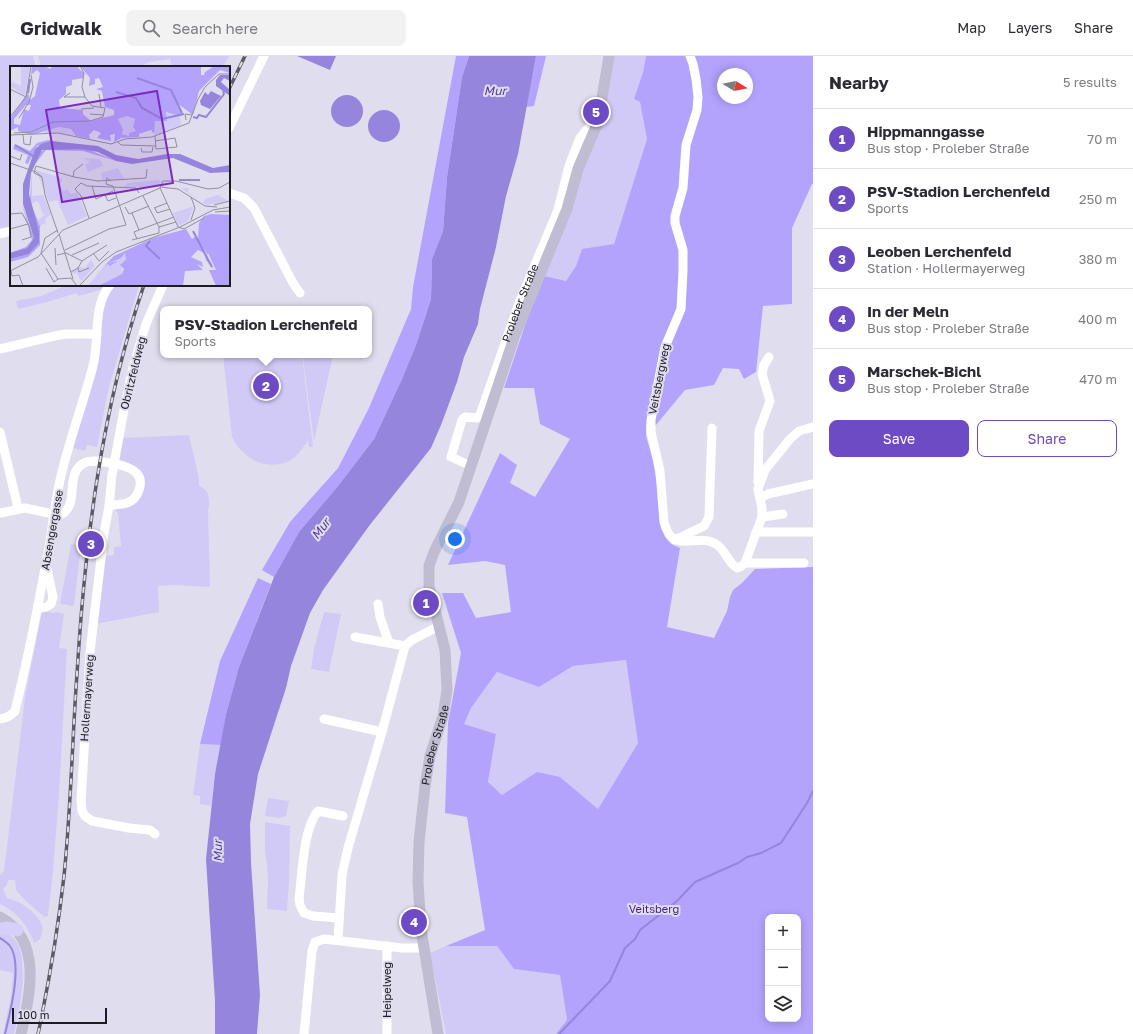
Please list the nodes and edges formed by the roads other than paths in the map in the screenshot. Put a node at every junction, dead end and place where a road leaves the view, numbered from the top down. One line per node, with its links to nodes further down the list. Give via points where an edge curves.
1 (264, 56): 5 (street)
2 (609, 56): 4 (main road, Proleber Straße)
3 (690, 56): 29 (street, Veitsbergweg, via 698,97 697,110 686,145 683,188 675,216 683,250 681,309 665,346 651,420 651,432 660,471 664,522 666,530)
4 (598, 122): 18 (main road, Proleber Straße, via 578,169 567,209 518,328); 18 (street, Proleber Straße, via 590,126 580,138 558,210 519,302 480,415 477,418 465,417 462,420 451,457)
5 (230, 126)
6 (230, 194): 11 (street, via 244,198 254,208)
7 (10, 231): 8 (street)
8 (0, 234)
9 (109, 286): 12 (street, Absengergasse, via 99,308)
10 (163, 286): 21 (street, Obritzfeldweg, via 146,324 133,367 118,437)
11 (300, 293)
12 (97, 334): 13 (street, via 66,334); 24 (street, Absengergasse, via 93,365)
13 (0, 349)
14 (769, 357): 20 (street, via 762,374 770,401 758,431)
15 (813, 427): 20 (street, via 799,431 790,438 765,470)
16 (712, 428): 29 (street, via 709,517 704,526)
17 (0, 435): 22 (street)
18 (471, 466): 35 (main road, Proleber Straße, via 459,502 429,566 429,586)
19 (813, 484): 20 (street)
20 (759, 494): 26 (street)
21 (109, 506): 24 (street, via 127,503 134,498 139,491 140,483 137,474 131,468 94,461 85,463 76,472 69,508 62,514); 43 (street, Hollermayerweg, via 90,652 81,806 84,816 92,821 150,830)
22 (18, 508): 23 (street); 24 (street)
23 (0, 513)
24 (53, 514): 32 (street, Absengergasse)
25 (782, 514): 26 (street)
26 (762, 518): 27 (street)
27 (756, 532): 28 (street); 30 (street)
28 (813, 532)
29 (675, 540): 30 (street, via 709,541 721,548 732,565 740,568)
30 (745, 563): 31 (street)
31 (804, 563)
32 (46, 564): 34 (street, Absengergasse); 34 (street, via 53,597 51,604 46,607)
33 (378, 604): 37 (street)
34 (38, 605): 39 (street, Absengergasse, via 15,711)
35 (439, 626): 38 (street, via 412,640); 50 (main road, Proleber Straße, via 448,690 443,716 430,756 420,821 420,922)
36 (355, 637): 37 (street)
37 (389, 643): 38 (street)
38 (406, 646): 41 (street)
39 (4, 718)
40 (324, 719): 41 (street)
41 (382, 732): 42 (street)
42 (350, 817): 45 (street); 45 (street, via 318,811 313,817 308,834 304,859 300,905 304,913)
43 (155, 834)
44 (0, 917): 47 (main road)
45 (339, 918): 48 (street)
46 (0, 929): 47 (highway)
47 (17, 930): 51 (main road, via 28,951 30,966 27,1005)
48 (338, 940): 49 (street); 52 (street, via 318,940 313,946)
49 (388, 946): 50 (street); 53 (street, Heipelweg)
50 (424, 948): 54 (main road, Proleber Straße)
51 (21, 1034)
52 (304, 1034)
53 (387, 1034)
54 (438, 1034)

